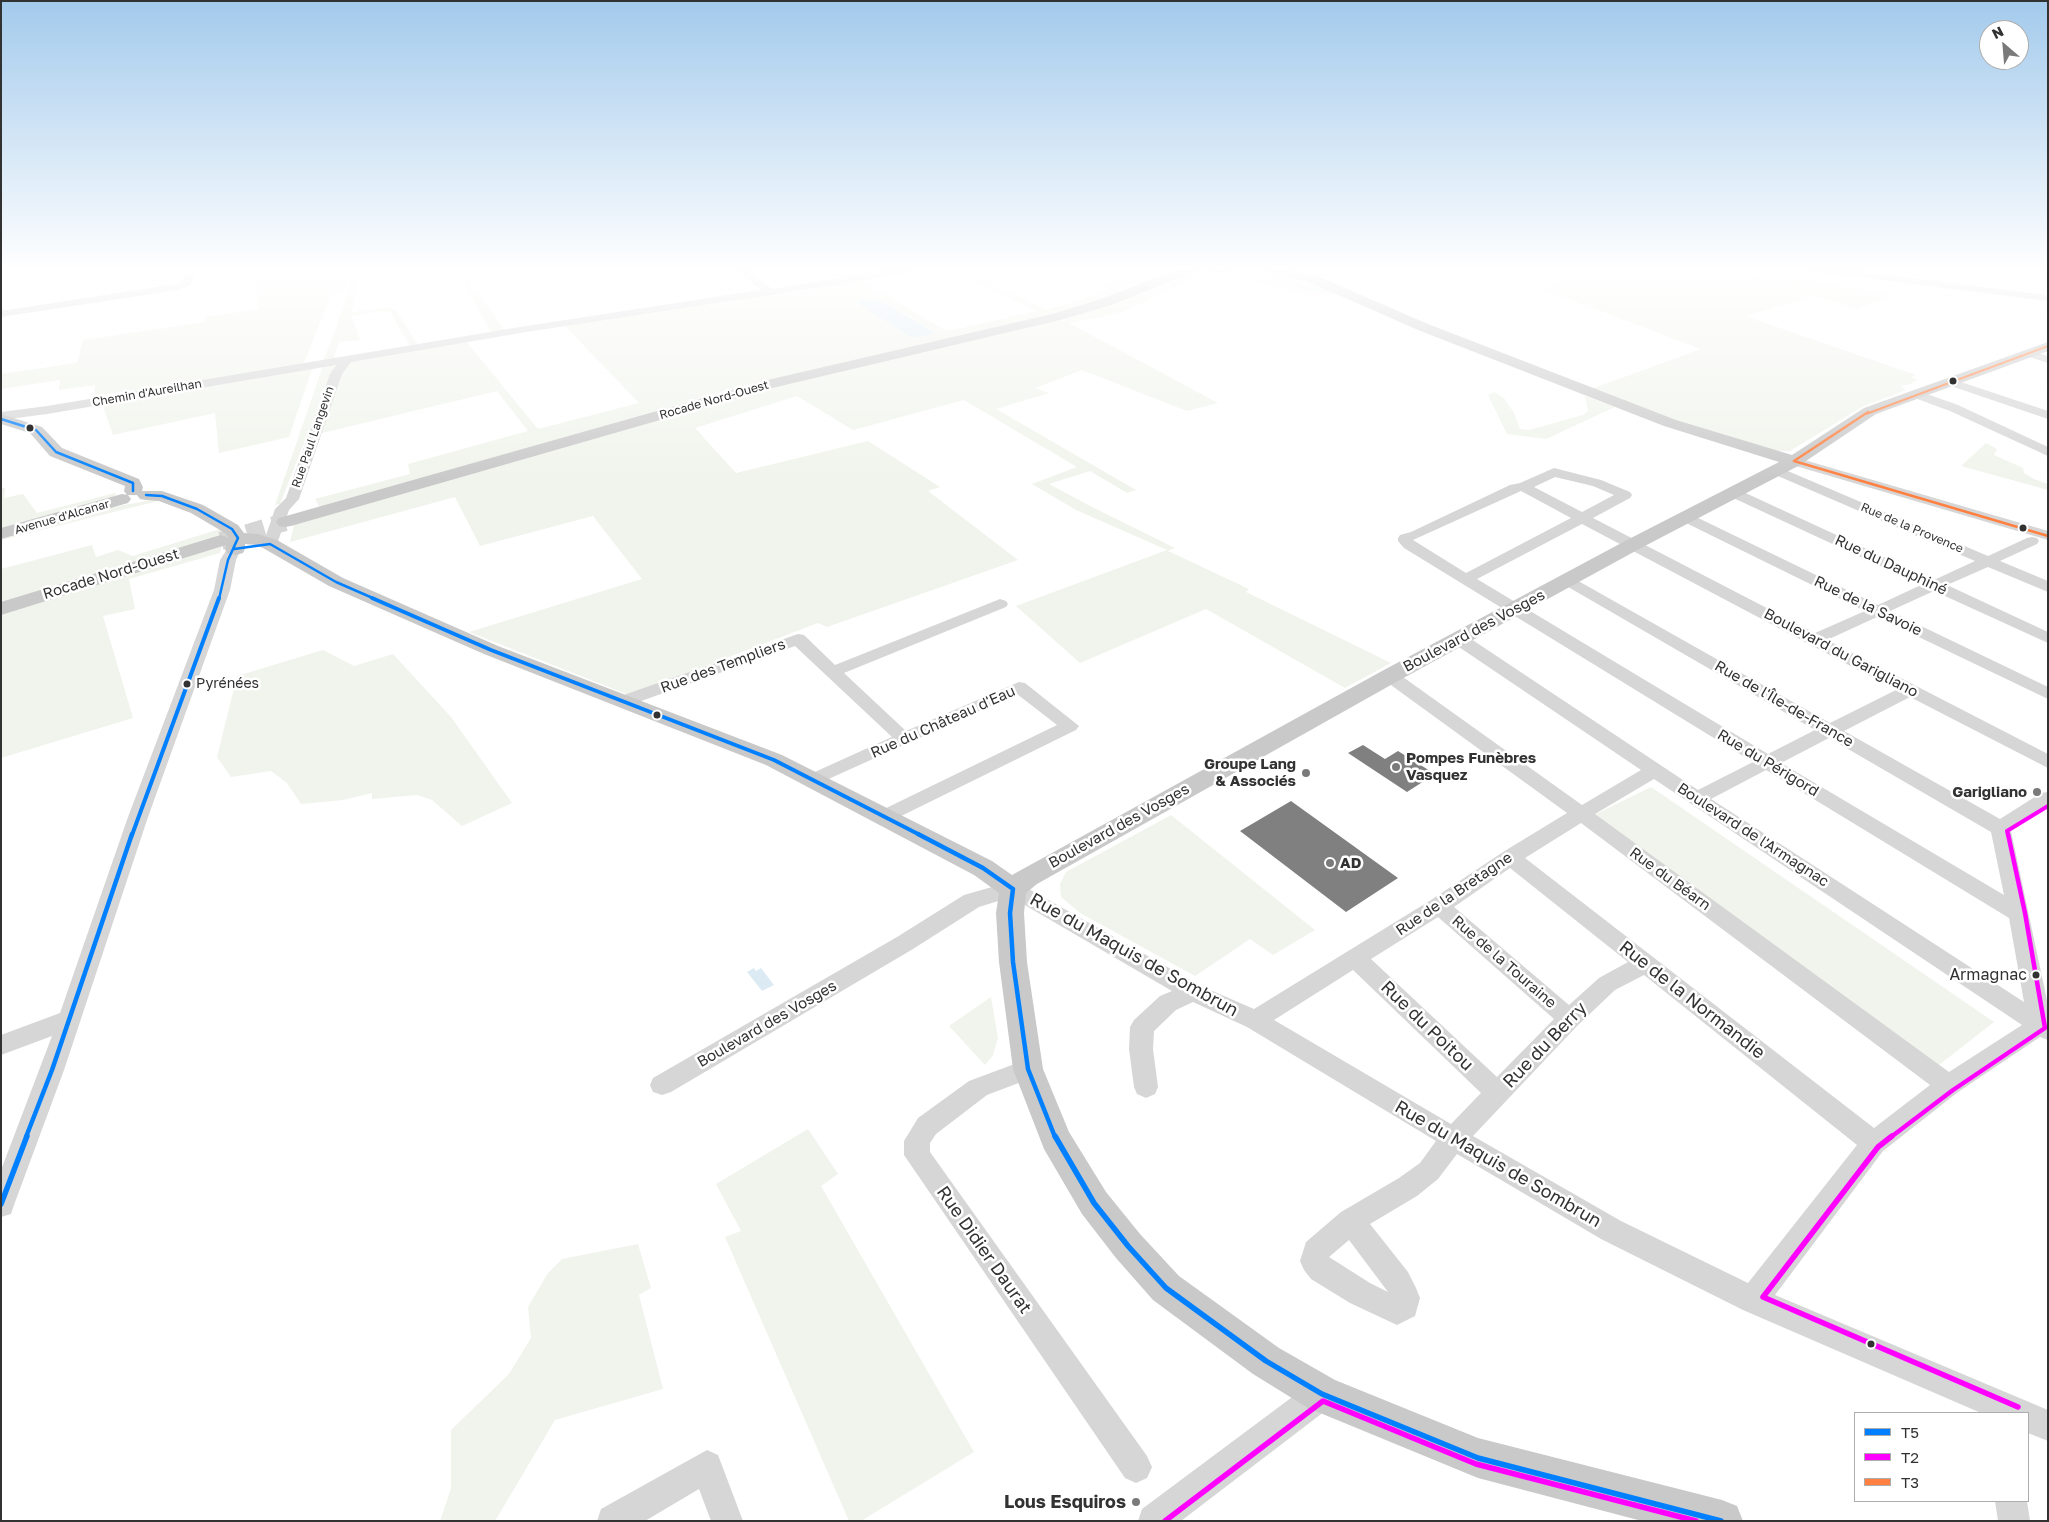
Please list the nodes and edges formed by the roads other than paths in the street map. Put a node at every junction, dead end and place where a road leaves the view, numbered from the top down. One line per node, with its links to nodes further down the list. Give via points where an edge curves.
1 (467, 339): 6 (street, Chemin d'Aureilhan)
2 (961, 339): 20 (main road, Rocade Nord-Ouest, via 764,385)
3 (1454, 339): 13 (main road)
4 (2048, 346): 5 (main road, Boulevard des Vosges)
5 (2027, 354): 7 (street); 8 (main road, Boulevard des Vosges)
6 (348, 359): 11 (street, Chemin d'Aureilhan); 25 (street, Rue Paul Langevin, via 336,374 292,499 282,509)
7 (2048, 360)
8 (1949, 382): 9 (main road, Boulevard des Vosges); 10 (street)
9 (1916, 394): 12 (street); 13 (main road, Boulevard des Vosges, via 1870,411)
10 (2048, 415)
11 (1, 417): 16 (main road, via 36,430 51,448 62,455 133,483)
12 (2048, 452)
13 (1785, 466): 15 (main road, Boulevard des Vosges); 19 (street); 28 (street, Rue de la Provence)
14 (1523, 487): 17 (street, Boulevard du Garigliano); 17 (street, via 1557,472 1625,495); 29 (street, Rue du Périgord, via 1405,538 1405,541)
15 (1734, 493): 18 (main road, Boulevard des Vosges); 31 (street, Rue du Dauphiné)
16 (134, 495): 21 (main road, Avenue d'Alcanar); 24 (main road, via 162,496 197,509 232,529)
17 (1584, 518): 26 (street, Boulevard du Garigliano); 29 (street)
18 (1687, 518): 26 (main road, Boulevard des Vosges); 36 (street, Rue de la Savoie)
19 (1988, 518): 22 (street); 23 (street, via 1998,526)
20 (285, 522)
21 (1, 534)
22 (2048, 536)
23 (2032, 540): 27 (street); 28 (street)
24 (231, 543): 25 (main road, Rocade Nord-Ouest); 34 (main road, Rocade Nord-Ouest, via 72,586); 64 (street, via 222,590 138,817)
25 (270, 544): 44 (main road, via 336,582 492,650)
26 (1634, 544): 30 (main road, Boulevard des Vosges); 39 (street, Boulevard du Garigliano)
27 (2048, 547)
28 (1988, 561): 31 (street); 32 (street, Rue de la Provence)
29 (1466, 578): 35 (street, Rue du Périgord)
30 (1568, 581): 35 (main road, Boulevard des Vosges); 45 (street, Rue de l'Île-de-France)
31 (1936, 585): 36 (street); 37 (street, Rue du Dauphiné)
32 (2048, 587)
33 (1000, 604): 40 (street)
34 (1, 609)
35 (1518, 609): 38 (main road, Boulevard des Vosges); 48 (street, Rue du Périgord)
36 (1879, 611): 39 (street); 43 (street, Rue de la Savoie)
37 (2048, 638)
38 (1460, 639): 41 (main road, Boulevard des Vosges); 49 (street, Boulevard de l'Armagnac)
39 (1815, 639): 42 (street, Boulevard du Garigliano)
40 (833, 672): 44 (street, Rue des Templiers, via 798,639); 46 (street, Rue des Templiers)
41 (1390, 676): 53 (street, Rue du Béarn); 57 (main road, Boulevard des Vosges, via 1028,876)
42 (1911, 689): 45 (street); 47 (street, Boulevard du Garigliano)
43 (2048, 694)
44 (624, 701): 50 (main road, via 774,760)
45 (1830, 730): 48 (street); 55 (street, Rue de l'Île-de-France)
46 (904, 739): 50 (street, Rue du Château d'Eau); 54 (street, Rue du Château d'Eau, via 1019,687 1070,726)
47 (2048, 762)
48 (1768, 763): 51 (street); 59 (street, Rue du Périgord)
49 (1654, 770): 51 (street, Boulevard de l'Armagnac); 53 (street, Rue de la Bretagne)
50 (813, 780): 54 (main road)
51 (1697, 798): 66 (street, Boulevard de l'Armagnac)
52 (2048, 798): 55 (street)
53 (1580, 814): 56 (street, Rue de la Bretagne); 69 (street, Rue du Béarn)
54 (886, 817): 57 (main road, via 983,868)
55 (2000, 828): 59 (street)
56 (1510, 857): 58 (street, Rue de la Bretagne); 61 (street, Rue de la Normandie)
57 (1013, 889): 62 (street, Rue du Maquis de Sombrun); 68 (main road, via 1010,912 1013,962); 70 (street, Boulevard des Vosges, via 972,901)
58 (1439, 906): 60 (street, Rue de la Bretagne); 63 (street, Rue de la Touraine)
59 (2020, 914): 66 (street)
60 (1356, 959): 65 (street, Rue de la Bretagne); 72 (street, Rue du Poitou)
61 (1646, 963): 63 (street, Rue du Berry, via 1607,984); 74 (street, Rue de la Normandie)
62 (1193, 992): 65 (street, Rue du Maquis de Sombrun); 71 (street, via 1168,1003 1142,1027)
63 (1569, 1019): 72 (street, Rue du Berry)
64 (68, 1020): 67 (street); 75 (street)
65 (1255, 1020): 73 (street, Rue du Maquis de Sombrun)
66 (2044, 1027): 69 (street)
67 (1, 1045)
68 (1028, 1070): 78 (main road, via 1056,1139 1094,1203 1166,1288 1266,1361); 82 (street, Rue Didier Daurat, via 978,1088 927,1126 917,1141 917,1155)
69 (1949, 1084): 74 (street)
70 (662, 1085)
71 (1146, 1087)
72 (1498, 1094): 73 (street, Rue du Berry)
73 (1453, 1139): 76 (street, Rue du Berry, via 1429,1171 1408,1188); 77 (street, Rue du Maquis de Sombrun, via 1611,1230)
74 (1874, 1143): 77 (street)
75 (1, 1205)
76 (1351, 1221)
77 (1753, 1300): 79 (street, Rue du Maquis de Sombrun)
78 (1322, 1394): 86 (street); 87 (main road, via 1478,1458)
79 (2005, 1411)
80 (2029, 1418): 81 (street)
81 (2048, 1426)
82 (1136, 1467)
83 (2011, 1502): 88 (street)
84 (612, 1521): 85 (street, via 706,1466)
85 (727, 1521)
86 (1154, 1521)
87 (1722, 1521)
88 (2014, 1521)

